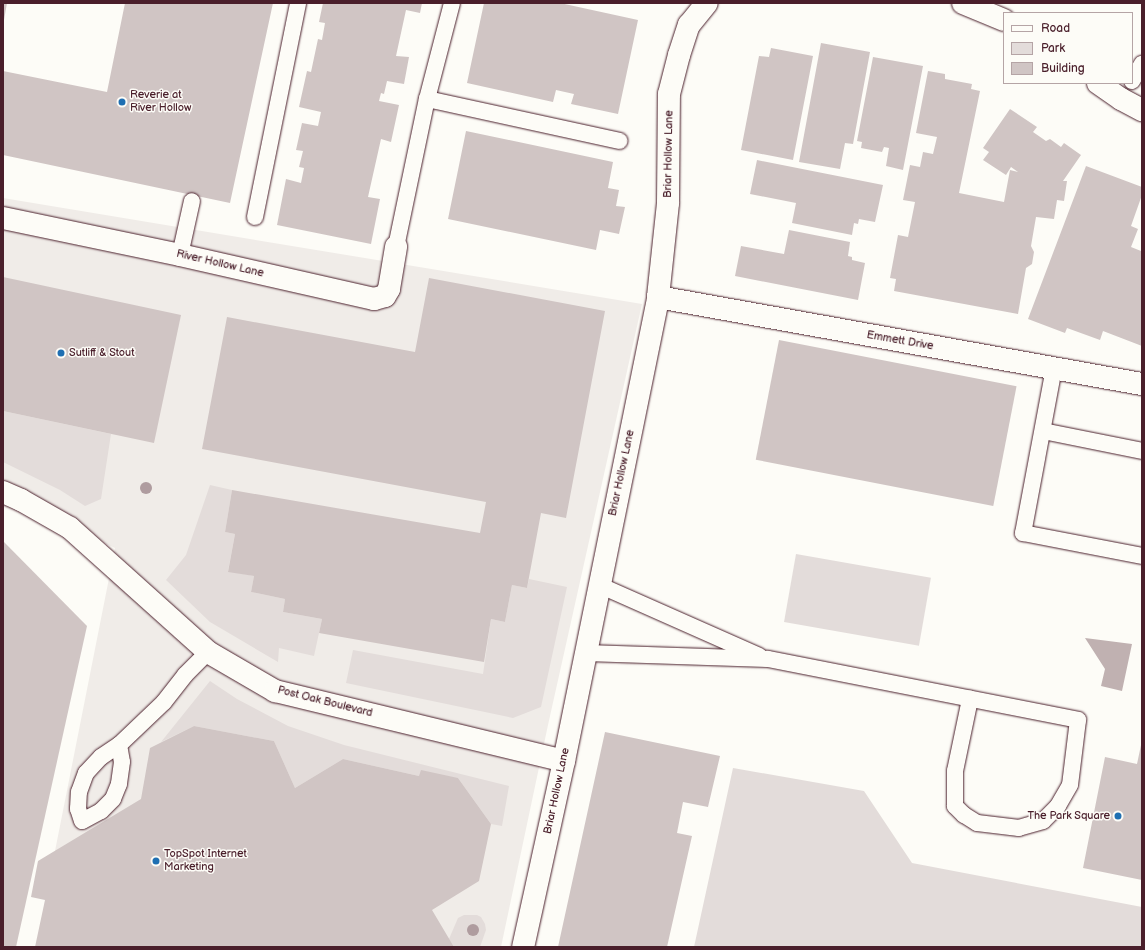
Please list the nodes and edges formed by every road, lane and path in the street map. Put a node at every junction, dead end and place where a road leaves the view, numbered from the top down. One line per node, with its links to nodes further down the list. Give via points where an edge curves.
1 (298, 3): 14 (lane)
2 (452, 3): 10 (lane)
3 (707, 3): 18 (street, Briar Hollow Lane, via 690,26 669,94 668,203)
4 (963, 3): 5 (street)
5 (1003, 20)
6 (1142, 64): 7 (lane)
7 (1133, 79)
8 (1104, 84): 9 (street)
9 (1128, 88): 11 (street)
10 (427, 99): 12 (lane); 16 (lane)
11 (1142, 110)
12 (619, 141)
13 (192, 201): 17 (lane)
14 (255, 217)
15 (3, 218): 17 (street, River Hollow Lane)
16 (396, 247): 17 (street, River Hollow Lane, via 389,289 380,299)
17 (180, 255)
18 (658, 297): 19 (street, Emmett Drive); 25 (street, Briar Hollow Lane)
19 (1054, 368): 20 (street, Emmett Drive); 21 (lane)
20 (1142, 384)
21 (1043, 431): 22 (lane); 24 (lane, via 1023,533)
22 (1142, 451)
23 (3, 492): 26 (street, Post Oak Boulevard, via 70,528)
24 (1142, 556)
25 (599, 586): 27 (street, Briar Hollow Lane); 28 (lane)
26 (208, 652): 30 (lane, via 185,675 164,702); 31 (street, Post Oak Boulevard, via 275,691)
27 (586, 653): 28 (lane); 31 (street, Briar Hollow Lane)
28 (768, 659): 29 (lane)
29 (970, 699): 29 (lane, via 1078,720 1070,785 1058,806 1043,821 1019,828 977,823 955,806 955,771)
30 (119, 745)
31 (564, 761): 32 (street, Briar Hollow Lane)
32 (523, 947)

